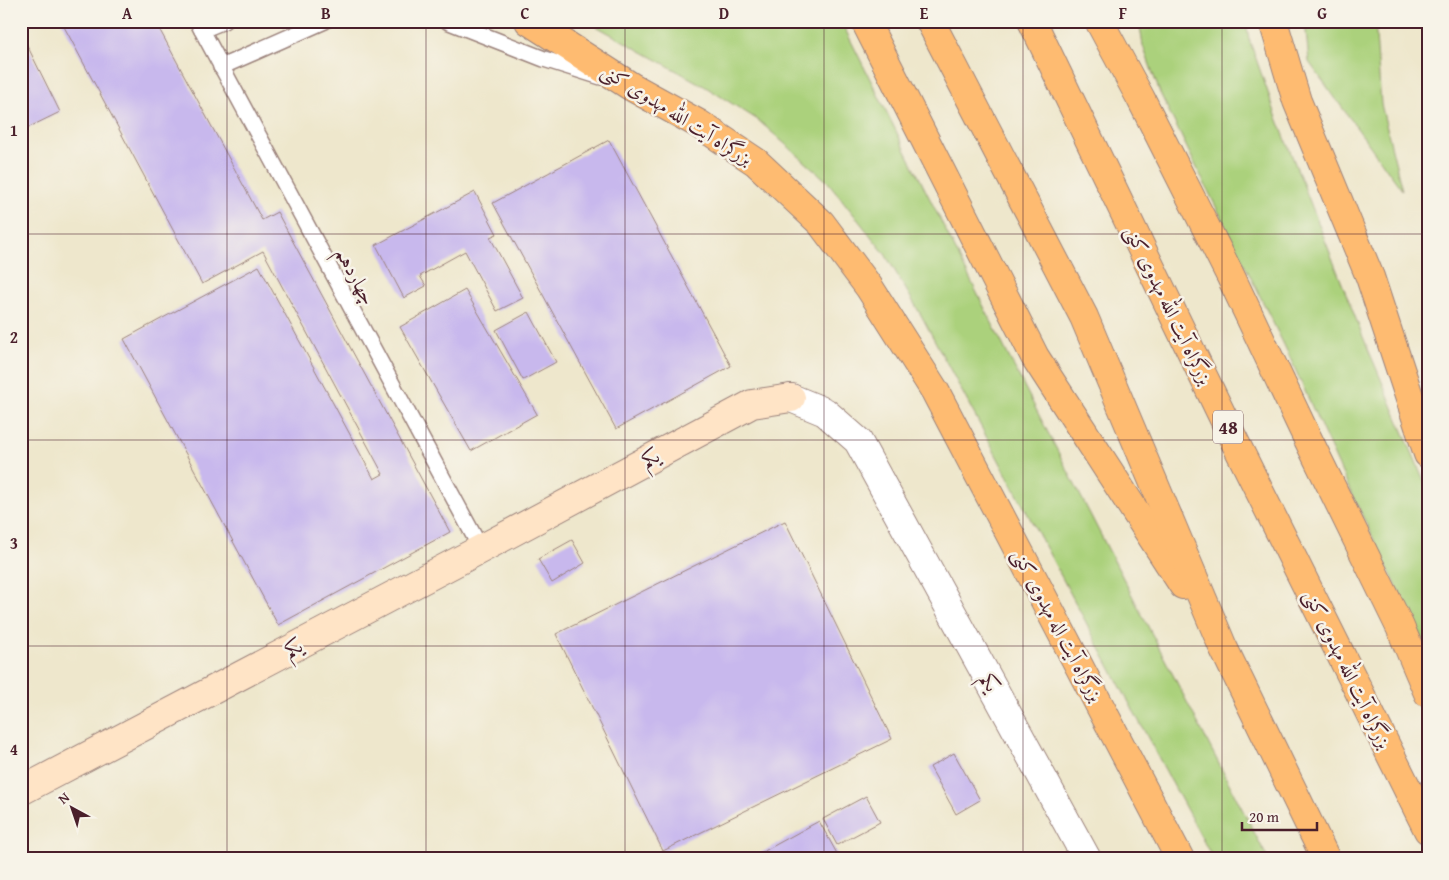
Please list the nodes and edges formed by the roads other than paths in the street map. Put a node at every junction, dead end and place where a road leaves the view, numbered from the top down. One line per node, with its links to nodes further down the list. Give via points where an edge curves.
1 (224, 21): 11 (lane)
2 (325, 21): 12 (lane)
3 (447, 21): 13 (lane, via 544,59)
4 (528, 21): 13 (main road, بزرگراه آیت الله مهدوی کنی)
5 (865, 21): 18 (main road, via 1035,358)
6 (930, 21): 18 (main road, via 1084,317)
7 (1032, 21): 21 (main road, بزرگراه آیت الله مهدوی کنی / 48, via 1232,436)
8 (1099, 21): 14 (main road)
9 (1122, 21): 14 (main road)
10 (1272, 21): 16 (main road, via 1297,101 1370,277)
11 (199, 26): 12 (lane, چهاردهم)
12 (221, 67): 17 (lane, چهاردهم)
13 (632, 87): 15 (main road, بزرگراه آیت الله مهدوی کنی, via 699,124 756,162 821,224 869,286)
14 (1141, 99): 19 (main road, via 1231,277 1400,627)
15 (935, 391): 23 (main road, بزرگراه آیت اله مهدوی کنی)
16 (1428, 454)
17 (481, 550): 20 (street, یکم); 22 (street, یکم, via 752,404 791,398 824,412 858,441)
18 (1222, 645): 24 (main road)
19 (1428, 693)
20 (21, 791)
21 (1428, 830)
22 (1087, 859)
23 (1180, 859)
24 (1326, 859)

